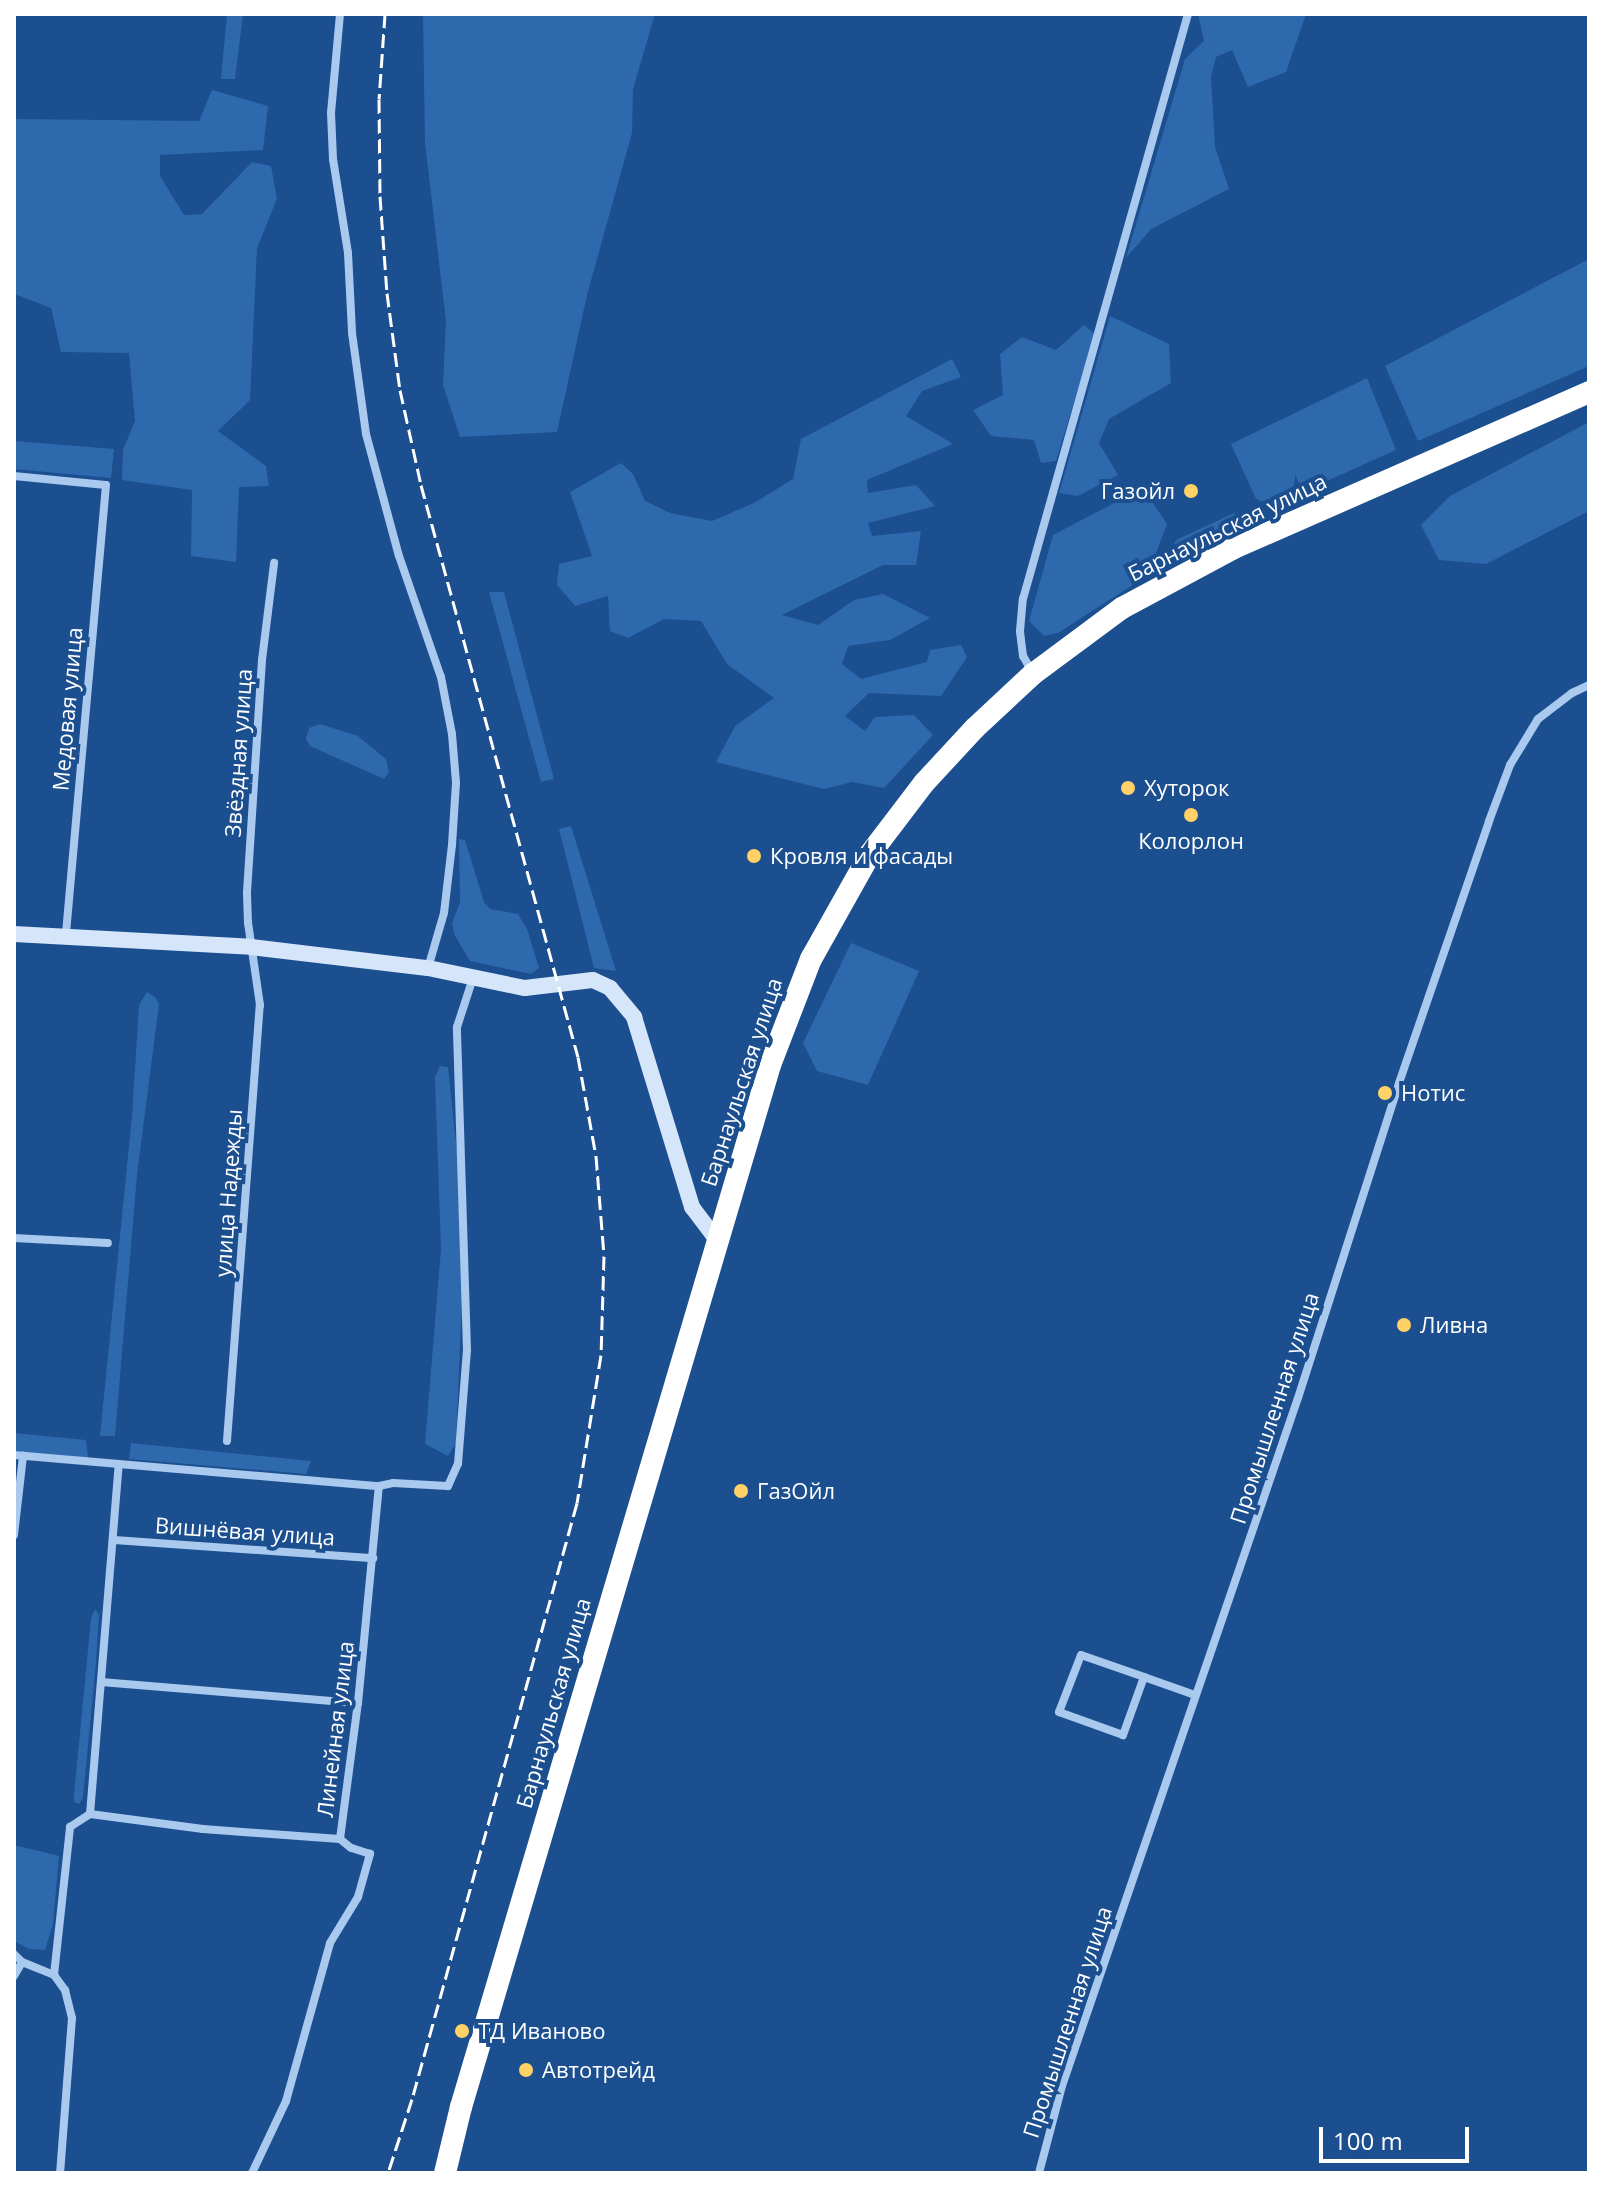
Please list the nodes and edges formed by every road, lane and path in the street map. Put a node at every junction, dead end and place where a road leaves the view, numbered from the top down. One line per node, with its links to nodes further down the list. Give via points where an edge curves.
1 (340, 14): 11 (street, via 331,113 333,159 364,419 399,556 441,677 452,734 452,845 444,913)
2 (1188, 14): 6 (street, via 1023,599 1023,656)
3 (1589, 392): 6 (highway, Барнаульская улица, via 1185,572 1085,632)
4 (14, 476): 9 (street, Медовая улица, via 106,485)
5 (274, 563): 10 (street, Звёздная улица, via 265,615 253,789 247,892)
6 (1033, 674): 14 (highway, Барнаульская улица, via 924,783 870,854 832,916 790,1007)
7 (1589, 685): 25 (street, Промышленная улица, via 1538,719 1510,765)
8 (14, 934): 9 (street)
9 (66, 936): 10 (street)
10 (251, 947): 11 (street); 16 (street, улица Надежды, via 260,1005)
11 (428, 968): 12 (street)
12 (473, 978): 14 (street, via 525,988 593,980 610,988 634,1017 692,1207); 19 (street, via 457,1039 467,1350 458,1464 448,1486)
13 (14, 1238): 15 (street)
14 (717, 1240): 35 (highway, Барнаульская улица)
15 (108, 1243)
16 (227, 1441)
17 (19, 1456): 18 (street); 20 (street)
18 (119, 1464): 19 (street); 21 (street)
19 (379, 1486): 22 (street, Линейная улица)
20 (14, 1535)
21 (114, 1540): 22 (street, Вишнёвая улица); 24 (street)
22 (373, 1558): 26 (street, Линейная улица)
23 (1144, 1677): 23 (street, via 1081,1655 1059,1712 1123,1735); 25 (street)
24 (101, 1682): 26 (street); 27 (street)
25 (1195, 1695): 36 (street, Промышленная улица, via 1062,2086)
26 (358, 1703): 28 (street, Линейная улица)
27 (90, 1814): 28 (street); 31 (street, via 70,1827)
28 (340, 1839): 34 (street, Линейная улица, via 370,1854 367,1869 358,1897 330,1943 286,2101)
29 (14, 1954): 30 (street)
30 (22, 1962): 31 (street); 32 (street)
31 (54, 1975): 33 (street, via 65,1990 72,2018)
32 (14, 1976)
33 (60, 2173)
34 (252, 2173)
35 (445, 2173)
36 (1039, 2173)

